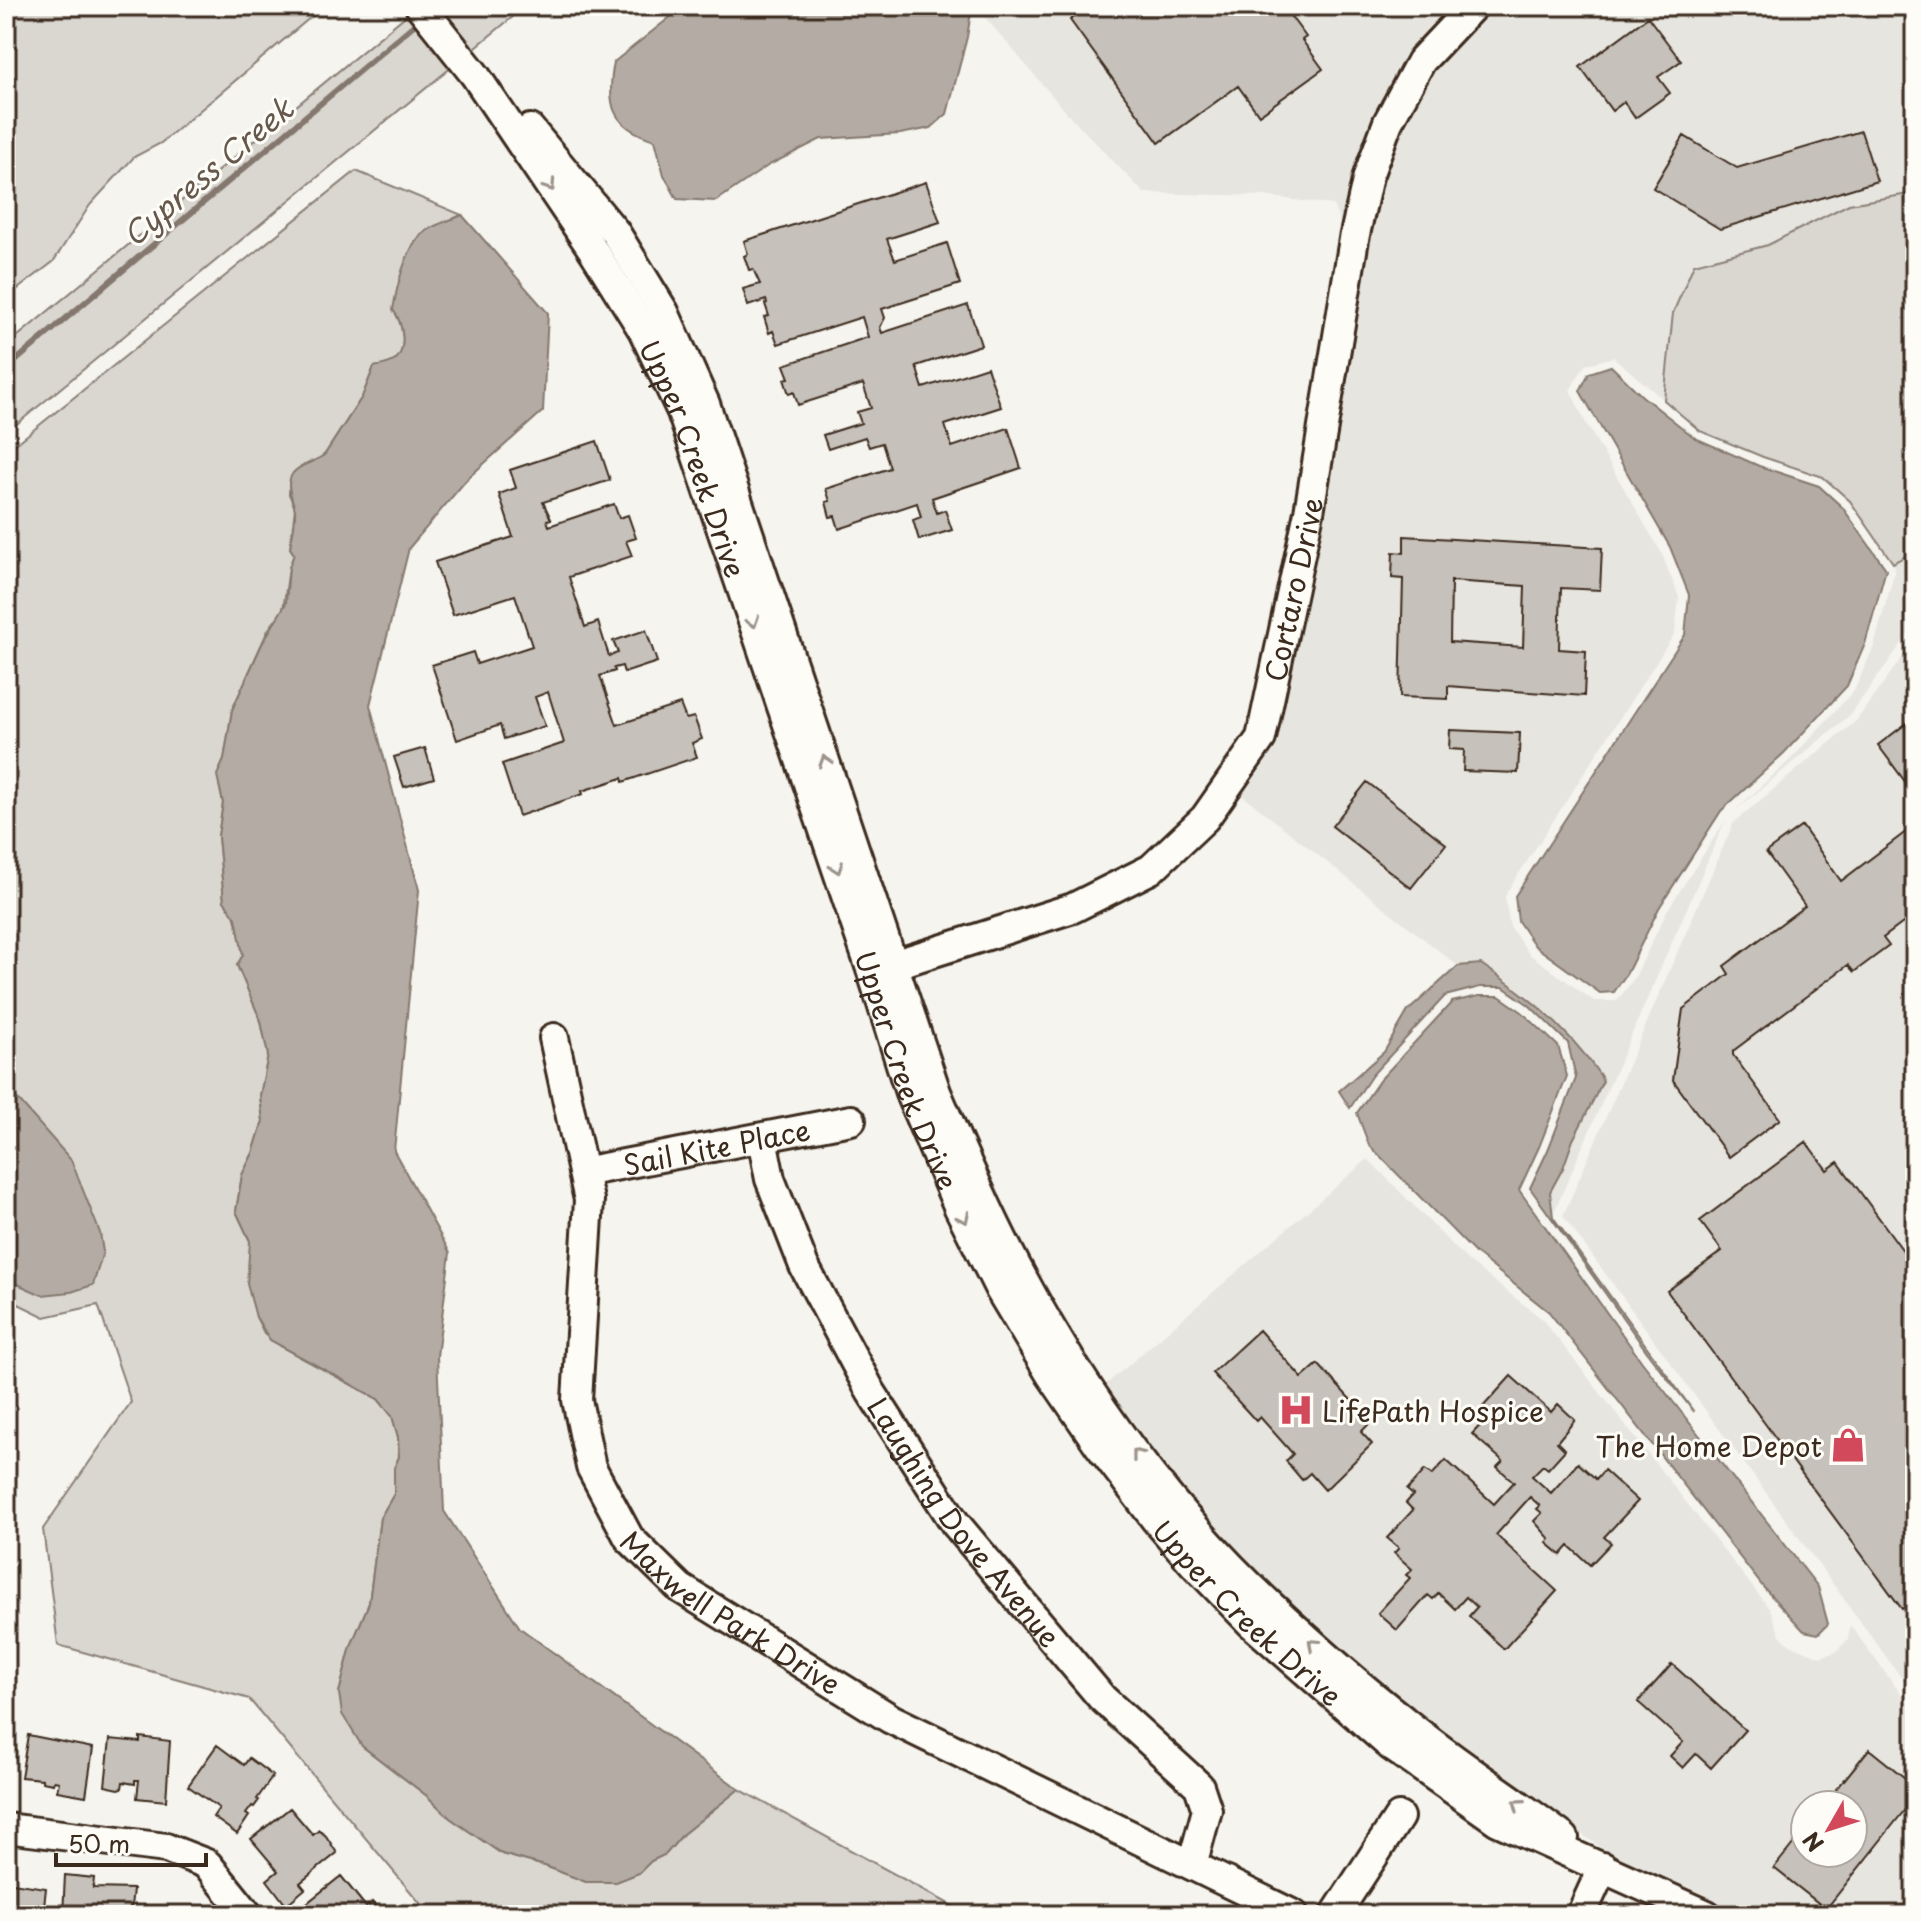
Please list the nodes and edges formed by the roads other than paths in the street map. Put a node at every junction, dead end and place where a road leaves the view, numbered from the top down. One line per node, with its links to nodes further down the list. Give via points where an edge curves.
1 (420, 6): 3 (street, Upper Creek Drive, via 615,232 664,312 710,419)
2 (1473, 6): 3 (street, Cortaro Drive, via 1421,61 1388,122 1368,176 1309,512 1261,738 1205,818 1151,869 1073,908)
3 (882, 969): 11 (street, Upper Creek Drive, via 911,1096 959,1208 1051,1375 1156,1520 1251,1623 1390,1745 1498,1821)
4 (554, 1038): 7 (street, Maxwell Park Drive)
5 (851, 1120): 6 (street, Sail Kite Place)
6 (762, 1138): 7 (street, Sail Kite Place); 10 (street, Laughing Dove Avenue, via 770,1179 804,1266 871,1392 955,1523 1102,1698 1199,1786 1207,1810)
7 (583, 1172): 10 (street, Maxwell Park Drive, via 589,1200 577,1400 591,1467 629,1538 680,1588 891,1719)
8 (1399, 1817): 14 (street)
9 (6, 1828): 12 (street, via 166,1848 207,1864)
10 (1192, 1865): 13 (street, Maxwell Park Drive)
11 (1603, 1867): 15 (street); 16 (street, Upper Creek Drive)
12 (248, 1915)
13 (1294, 1915)
14 (1335, 1915)
15 (1581, 1915)
16 (1707, 1915)

